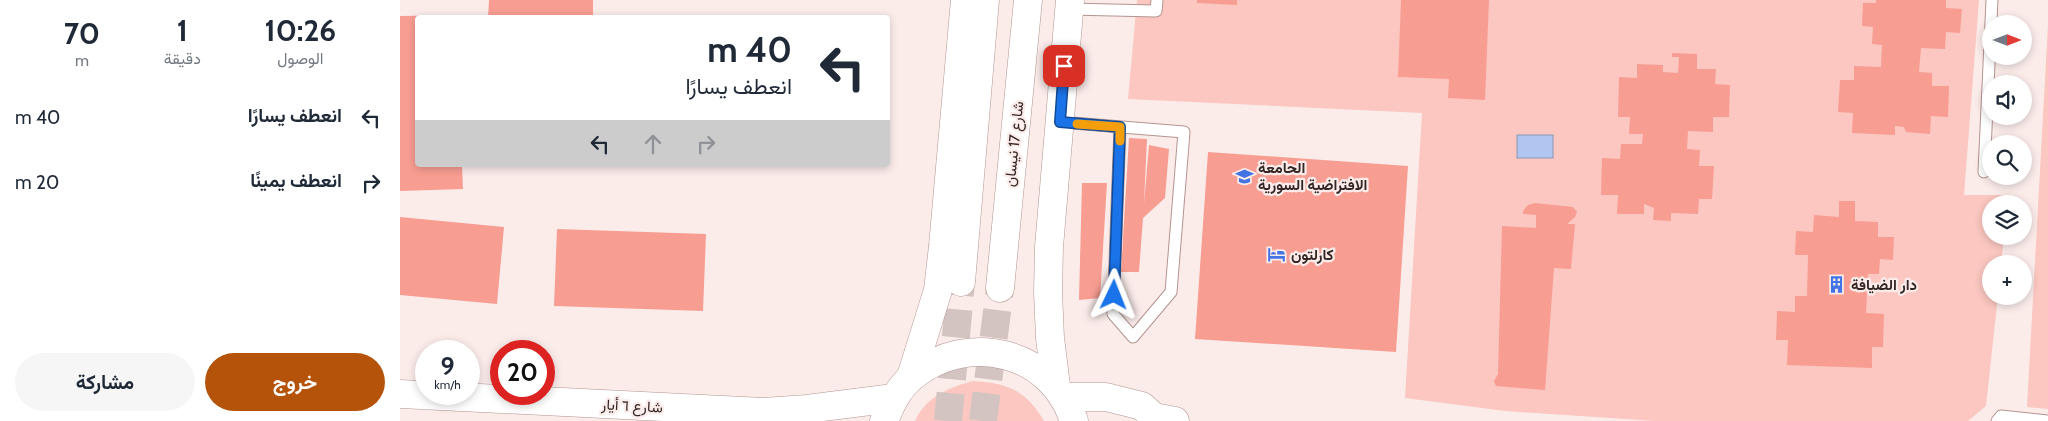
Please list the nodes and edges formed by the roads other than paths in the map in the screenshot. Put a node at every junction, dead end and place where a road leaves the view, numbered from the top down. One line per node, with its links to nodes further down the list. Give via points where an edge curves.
1 (965, 0): 12 (main road, via 939,281)
2 (985, 0): 10 (main road)
3 (1028, 0): 11 (main road, شارع 17 نيسان)
4 (1157, 0): 6 (lane, via 1156,11)
5 (1992, 0): 9 (lane)
6 (1069, 5): 7 (main road)
7 (1060, 122): 8 (lane); 14 (main road, via 1048,292 1050,338)
8 (1120, 127): 8 (lane, via 1184,132 1171,292 1132,337 1113,314)
9 (1986, 135)
10 (961, 282)
11 (1000, 288)
12 (911, 377): 14 (main road, via 934,362 959,354 985,352 1012,356 1036,369); 15 (main road)
13 (400, 394): 16 (main road, شارع ٦ أيار)
14 (1065, 402): 17 (main road, via 1106,396 1142,406)
15 (889, 410): 16 (main road, شارع ٦ أيار)
16 (572, 412)
17 (1161, 419)
18 (1997, 421): 19 (lane, via 2001,416)
19 (2048, 421)

